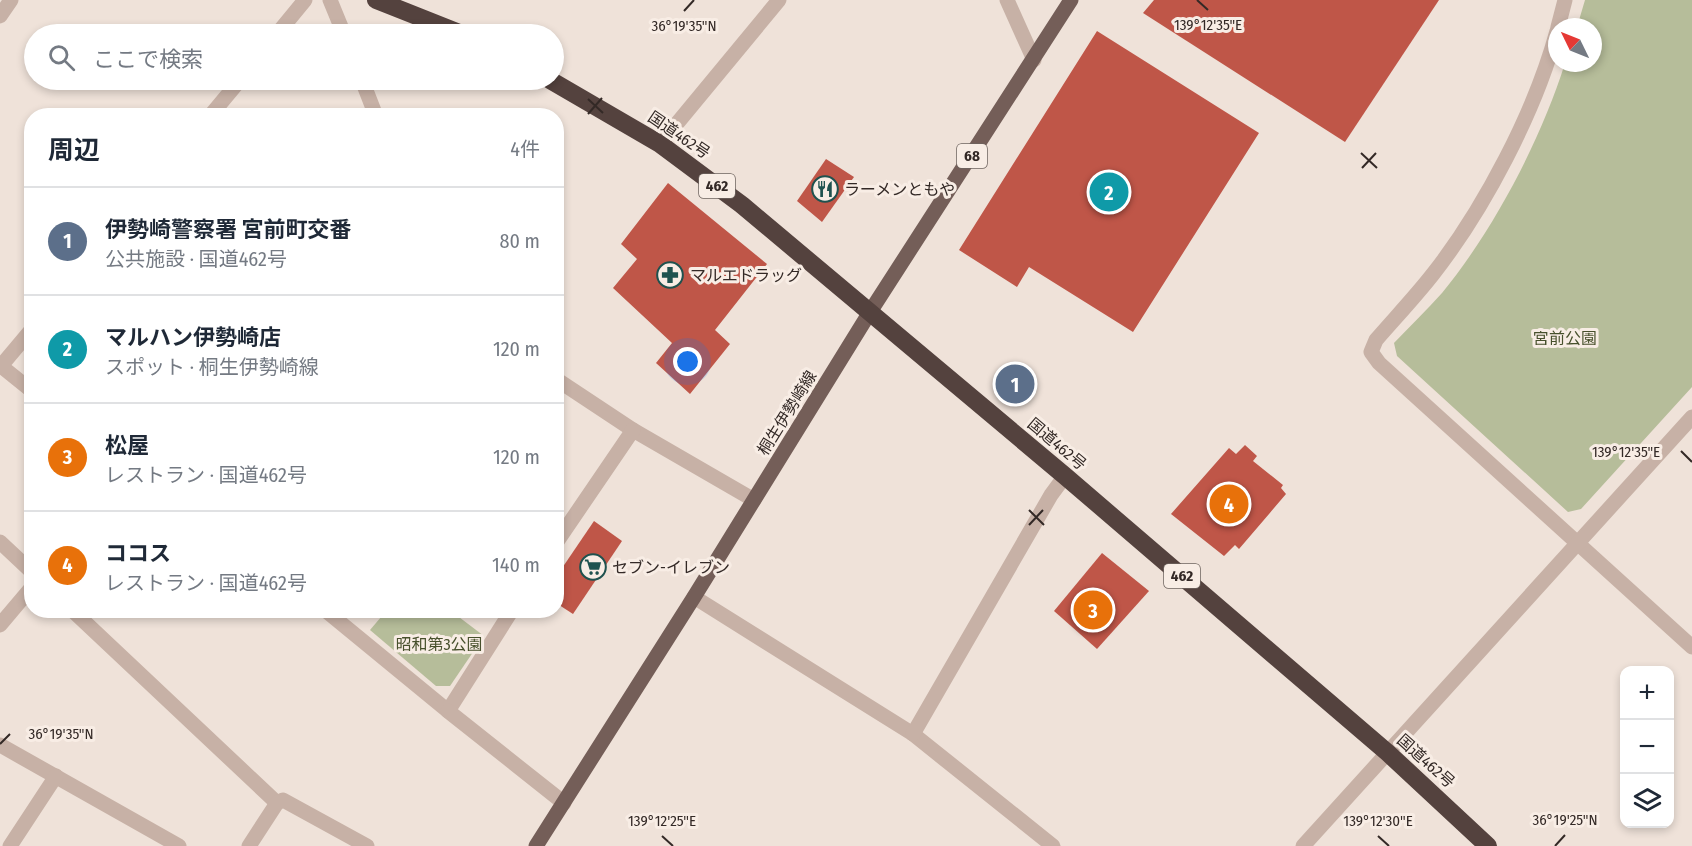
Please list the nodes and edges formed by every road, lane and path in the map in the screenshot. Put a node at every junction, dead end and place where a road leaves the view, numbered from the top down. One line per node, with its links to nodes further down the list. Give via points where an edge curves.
1 (11, 0): 9 (street)
2 (305, 0): 11 (street)
3 (330, 0): 12 (street)
4 (376, 0): 13 (highway)
5 (779, 0): 21 (street)
6 (1007, 0): 15 (street)
7 (1071, 0): 15 (main road, 桐生伊勢崎線 / 68)
8 (1565, 0): 10 (street)
9 (0, 16)
10 (1561, 18)
11 (285, 24)
12 (340, 24)
13 (437, 24)
14 (1548, 56): 33 (street, via 1526,117 1499,171 1433,273 1376,340 1371,352)
15 (1034, 60): 22 (main road, 桐生伊勢崎線 / 68)
16 (564, 88): 21 (highway, 国道462号 / 462)
17 (232, 90): 19 (street)
18 (366, 90): 20 (street)
19 (217, 108)
20 (373, 108)
21 (660, 144): 22 (highway, 国道462号 / 462, via 742,205)
22 (870, 312): 29 (highway, 国道462号 / 462); 30 (main road, 桐生伊勢崎線 / 68)
23 (24, 338): 24 (street)
24 (0, 365): 25 (street)
25 (24, 384)
26 (564, 384): 28 (street)
27 (1692, 417): 33 (street)
28 (633, 430): 30 (street); 31 (street)
29 (1065, 476): 43 (street); 45 (highway, 国道462号 / 462)
30 (754, 500): 36 (main road, 桐生伊勢崎線 / 68)
31 (564, 531)
32 (0, 542): 34 (street)
33 (1578, 542): 41 (street); 45 (street)
34 (24, 564)
35 (24, 596): 40 (street)
36 (694, 597): 43 (street); 47 (main road, 桐生伊勢崎線 / 68)
37 (80, 618): 48 (street)
38 (335, 618): 42 (street)
39 (507, 618): 42 (street)
40 (0, 625)
41 (1692, 647)
42 (448, 711): 47 (street)
43 (913, 734): 54 (street)
44 (0, 746): 46 (street)
45 (1388, 753): 55 (street); 56 (highway, 国道462号 / 462)
46 (56, 776): 49 (street); 50 (street)
47 (564, 802): 53 (main road, 桐生伊勢崎線 / 68)
48 (277, 803): 51 (street); 52 (street, via 283,800)
49 (10, 846)
50 (179, 846)
51 (249, 846)
52 (366, 846)
53 (536, 846)
54 (1053, 846)
55 (1303, 846)
56 (1488, 846)

